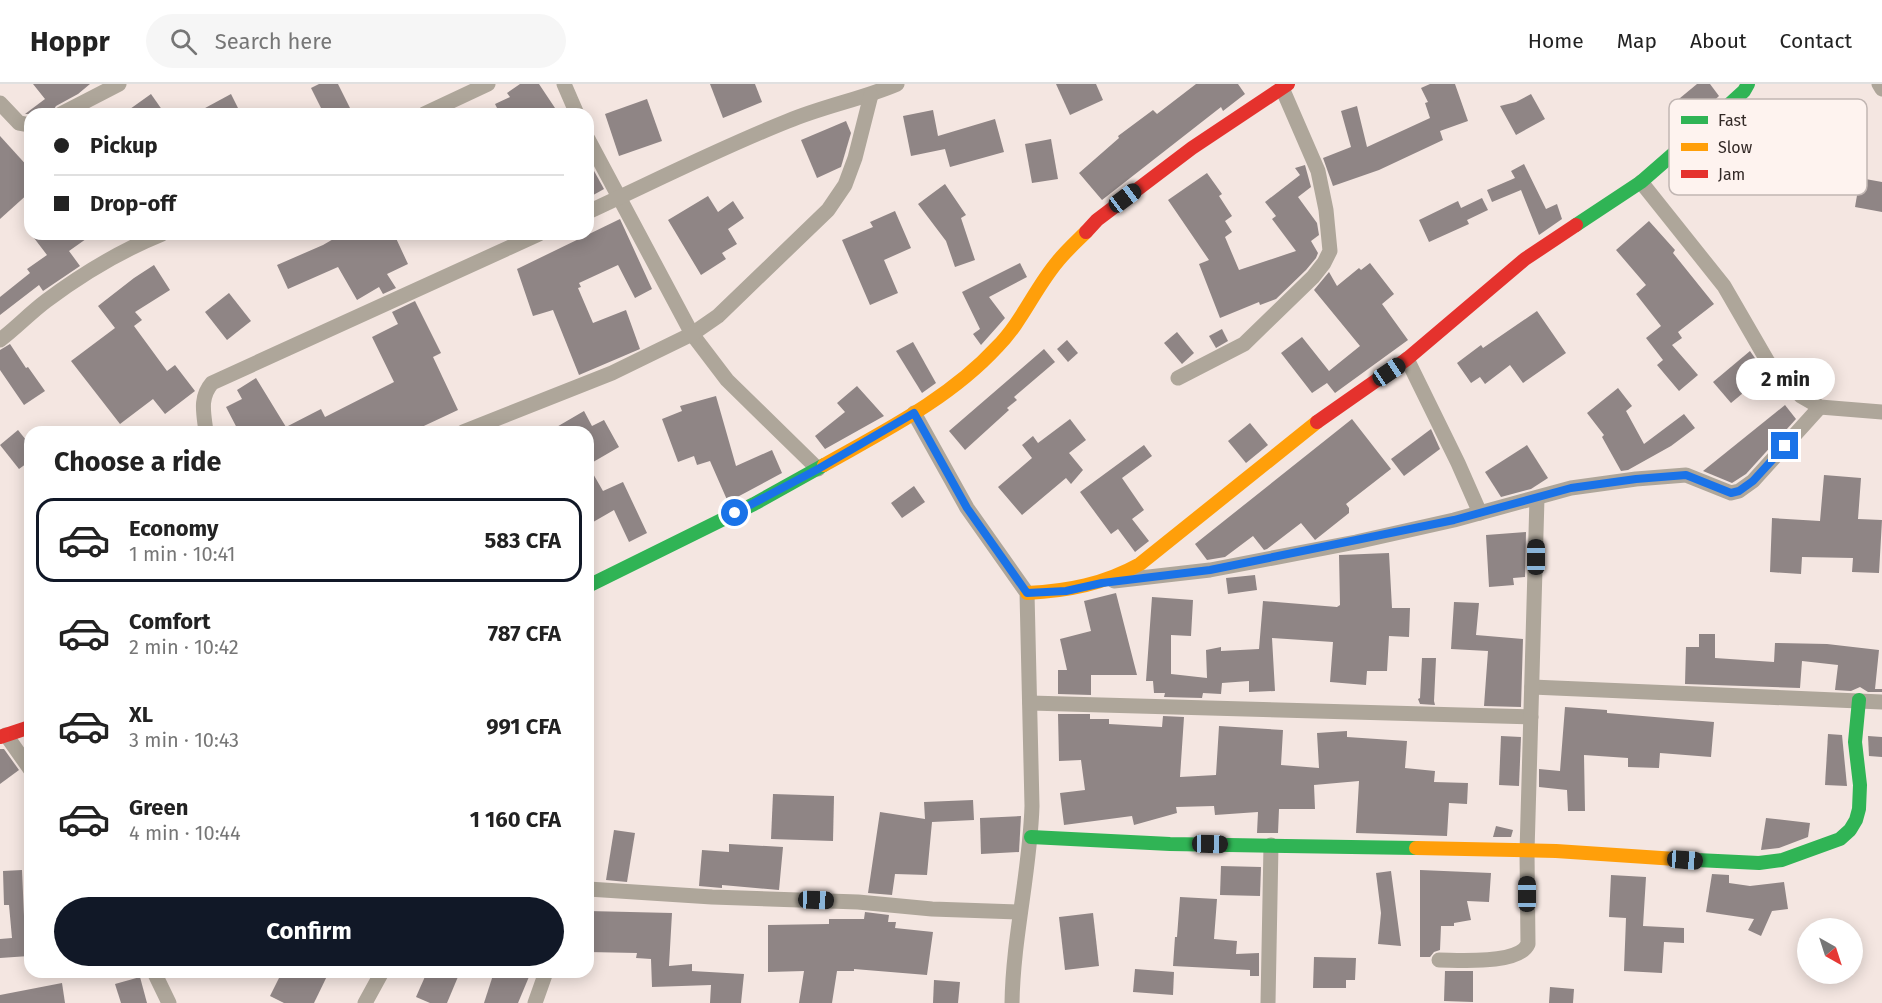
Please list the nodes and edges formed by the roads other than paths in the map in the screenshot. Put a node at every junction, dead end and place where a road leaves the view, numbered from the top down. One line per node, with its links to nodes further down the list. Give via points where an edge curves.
1 (119, 84): 12 (street)
2 (488, 84): 13 (street)
3 (564, 84): 14 (street)
4 (897, 84): 9 (street)
5 (1748, 84): 10 (street)
6 (1880, 84): 8 (street)
7 (1285, 86): 26 (street, via 1318,171 1330,251 1313,277 1244,344); 29 (street, via 1192,148 1097,220 1057,262 996,349 951,389)
8 (1882, 89)
9 (871, 95): 19 (street, via 736,141); 23 (street, via 845,186 828,210 718,316)
10 (1735, 99)
11 (0, 103): 15 (street)
12 (73, 108)
13 (437, 108)
14 (574, 108)
15 (24, 124)
16 (594, 150): 19 (street)
17 (1669, 158): 18 (street)
18 (1641, 182): 25 (street, via 1525,259); 27 (street, via 1724,286 1768,362 1801,396)
19 (619, 198): 20 (street); 23 (street)
20 (594, 209)
21 (147, 240): 24 (street, via 80,277)
22 (526, 240): 30 (street, via 212,384 203,398)
23 (692, 334): 31 (street, via 612,373); 32 (street, via 727,380)
24 (0, 340)
25 (1407, 359): 34 (street); 36 (street, via 1332,410 1140,564)
26 (1178, 378)
27 (1820, 407): 28 (street); 33 (street, via 1753,481 1739,491 1731,493 1686,475 1668,475 1571,488)
28 (1882, 412)
29 (914, 413): 32 (street); 37 (street, via 967,508)
30 (205, 426)
31 (478, 426)
32 (818, 469): 35 (street)
33 (1537, 498): 34 (street); 38 (street)
34 (1480, 513): 36 (street, via 1210,570)
35 (594, 583)
36 (1102, 583): 37 (street, via 1066,591)
37 (1027, 593): 41 (street)
38 (1532, 687): 39 (street); 42 (street)
39 (1859, 700): 40 (street); 48 (street, via 1855,736 1861,788 1859,810 1856,824 1840,839 1782,860 1759,862)
40 (1882, 702)
41 (1030, 703): 42 (street); 46 (street)
42 (1531, 717): 48 (street)
43 (24, 729): 44 (street)
44 (3, 736): 45 (street)
45 (24, 762)
46 (1031, 837): 47 (street); 50 (street)
47 (1271, 845): 48 (street); 59 (street)
48 (1527, 852): 51 (street, via 1526,949 1514,956 1476,961)
49 (594, 889): 50 (street)
50 (1019, 912): 58 (street)
51 (1438, 960)
52 (157, 978): 55 (street)
53 (379, 978): 56 (street)
54 (544, 978): 57 (street)
55 (169, 1003)
56 (365, 1003)
57 (535, 1003)
58 (1012, 1003)
59 (1268, 1003)

